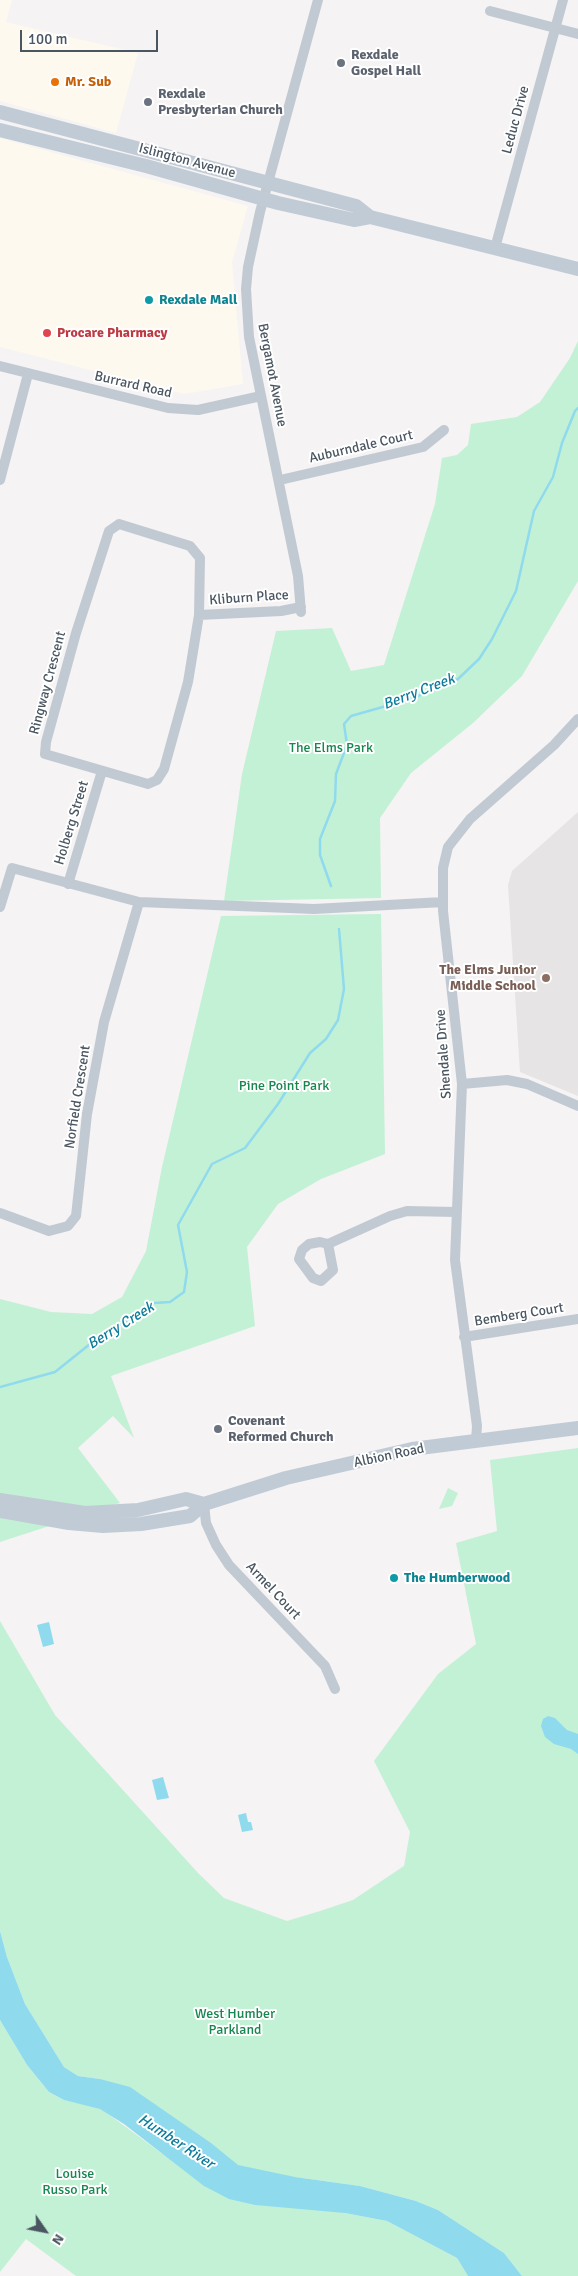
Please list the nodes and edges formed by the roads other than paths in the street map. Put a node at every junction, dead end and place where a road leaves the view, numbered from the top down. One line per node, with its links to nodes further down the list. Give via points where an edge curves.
1 (318, 0): 8 (street, Bergamot Avenue)
2 (563, 0): 4 (street, Leduc Drive)
3 (490, 11): 4 (street)
4 (555, 28): 5 (street); 11 (street, Leduc Drive)
5 (578, 34)
6 (0, 112): 8 (main road, Islington Avenue)
7 (0, 130): 9 (main road, Islington Avenue)
8 (268, 183): 9 (street, Bergamot Avenue); 10 (main road, Islington Avenue, via 356,206)
9 (264, 200): 10 (main road, Islington Avenue, via 354,220); 15 (street, Bergamot Avenue, via 246,289 246,322)
10 (370, 217): 11 (main road, Islington Avenue)
11 (495, 248): 12 (main road, Islington Avenue)
12 (578, 269)
13 (0, 366): 14 (street, Burrard Road)
14 (28, 374): 15 (street, Burrard Road, via 168,408 198,410); 17 (street)
15 (261, 396): 18 (street, Bergamot Avenue)
16 (444, 430): 18 (street, Auburndale Court, via 423,447)
17 (0, 480)
18 (280, 480): 19 (street, Bergamot Avenue)
19 (301, 610): 20 (street, Kliburn Place)
20 (198, 615): 22 (street, Ringway Crescent, via 188,682 164,770 157,780 148,784); 22 (street, Ringway Crescent, via 200,558 190,546 120,524 109,531 68,660 45,754)
21 (578, 719): 25 (street, Shendale Drive, via 554,745 470,819 448,847 443,868)
22 (102, 772): 23 (street, Holberg Street)
23 (68, 884): 24 (street); 26 (street, via 12,868)
24 (139, 902): 25 (street, via 314,909); 30 (street, Norfield Crescent, via 104,1022 87,1114 76,1216 68,1226 49,1231)
25 (443, 902): 27 (street, Shendale Drive)
26 (0, 907)
27 (462, 1084): 28 (street, via 507,1080 527,1084); 29 (street, Shendale Drive)
28 (578, 1106)
29 (456, 1212): 31 (street, via 408,1212 390,1216); 33 (street, Shendale Drive, via 455,1260)
30 (0, 1213)
31 (328, 1244)
32 (578, 1319): 33 (street, Bemberg Court)
33 (464, 1337): 35 (street, Shendale Drive)
34 (578, 1428): 35 (main road, Albion Road)
35 (476, 1441): 37 (main road, Albion Road, via 412,1449 286,1478)
36 (0, 1500): 37 (main road, Albion Road, via 85,1513 138,1510 186,1499)
37 (204, 1504): 38 (main road, Albion Road, via 190,1516 103,1526); 39 (street, Armel Court, via 206,1524 229,1565 325,1666)
38 (0, 1512)
39 (335, 1689)

